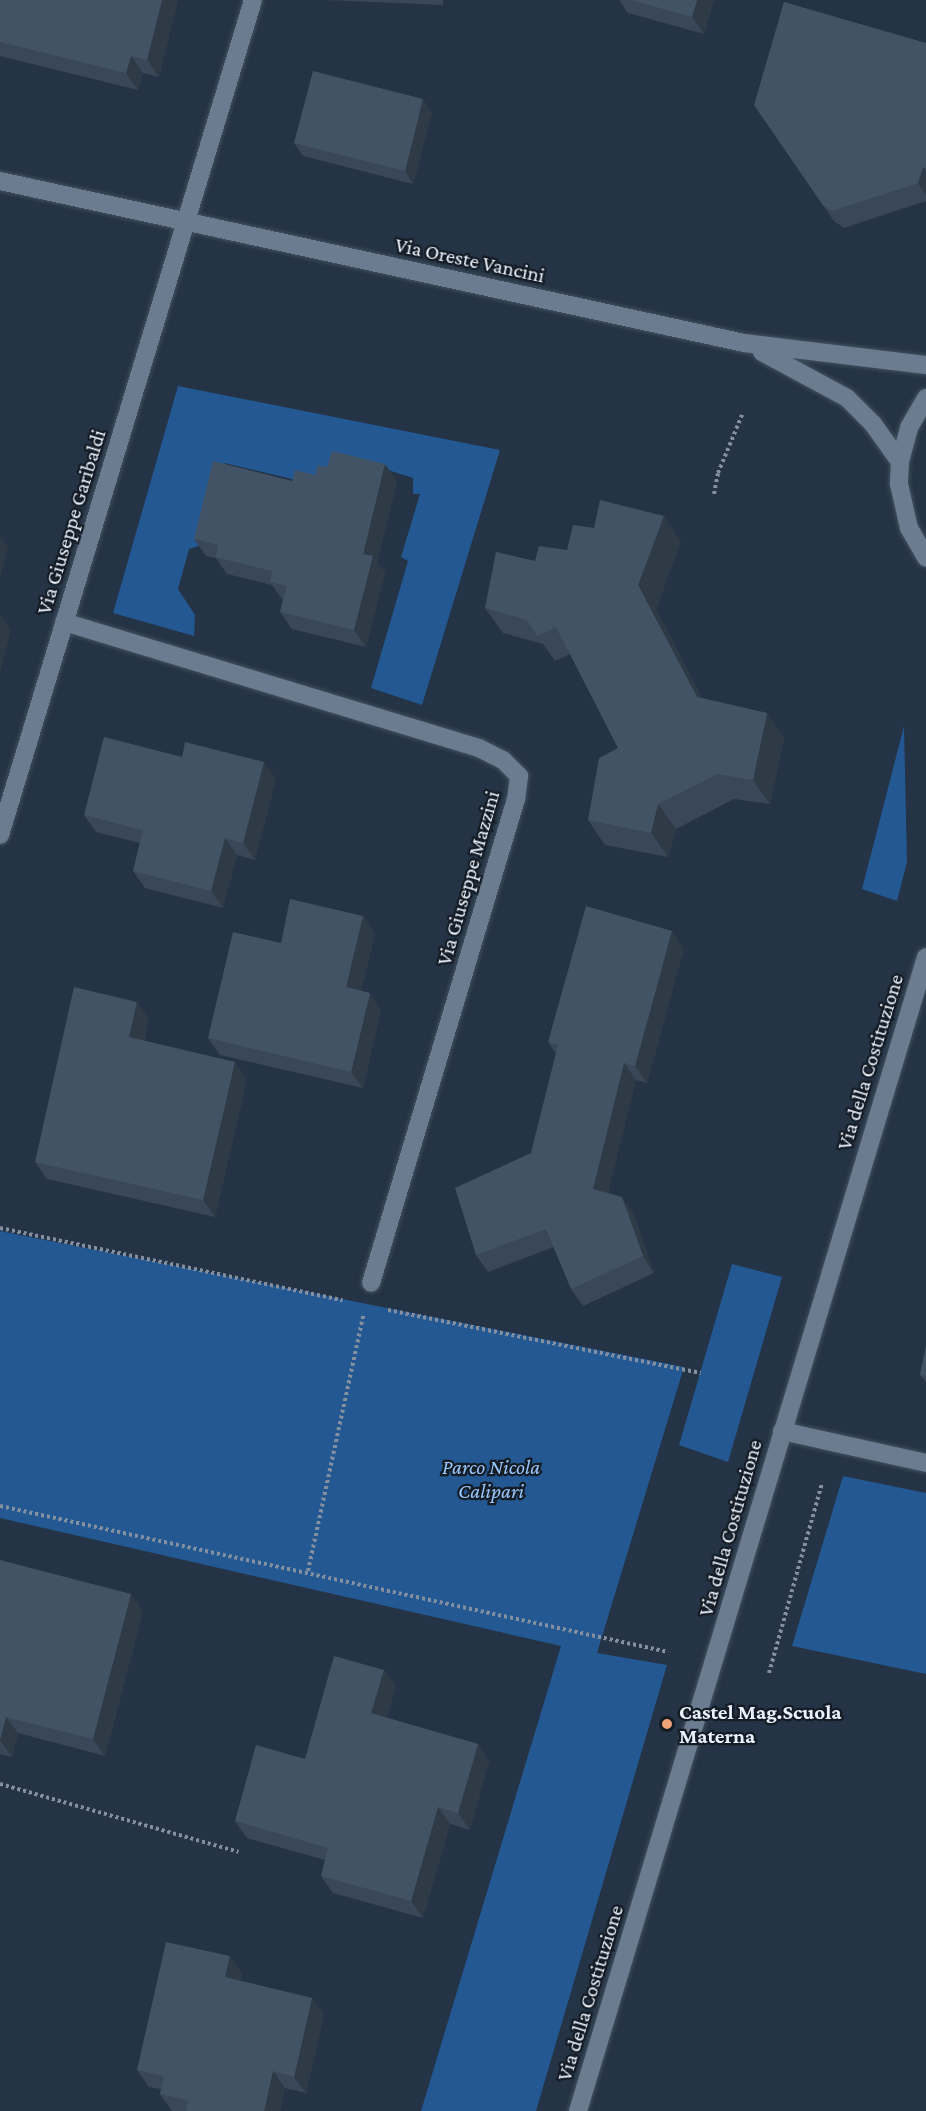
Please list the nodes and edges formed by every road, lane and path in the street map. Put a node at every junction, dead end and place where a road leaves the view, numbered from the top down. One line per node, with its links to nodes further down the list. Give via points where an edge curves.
1 (253, 0): 3 (street)
2 (0, 181): 3 (street, Via Oreste Vancini)
3 (185, 221): 4 (street, Via Oreste Vancini); 11 (street, Via Giuseppe Garibaldi)
4 (744, 344): 5 (street, Via Oreste Vancini); 8 (street, Via Oreste Vancini, via 801,369 847,398 873,424)
5 (926, 365)
6 (926, 398): 8 (street, via 909,428)
7 (742, 416): 9 (path)
8 (900, 462): 10 (street, via 902,507)
9 (714, 494)
10 (926, 557)
11 (63, 622): 12 (street, Via Giuseppe Garibaldi); 14 (street, Via Giuseppe Mazzini, via 479,748 503,760 519,776 516,799)
12 (0, 835)
13 (926, 957): 15 (street, Via della Costituzione)
14 (371, 1282): 19 (path)
15 (782, 1431): 16 (street); 24 (street, Via della Costituzione)
16 (926, 1463)
17 (822, 1483): 21 (path)
18 (0, 1506): 19 (path)
19 (308, 1570): 20 (path)
20 (668, 1652)
21 (769, 1673)
22 (0, 1784): 23 (path)
23 (239, 1852)
24 (578, 2111)

